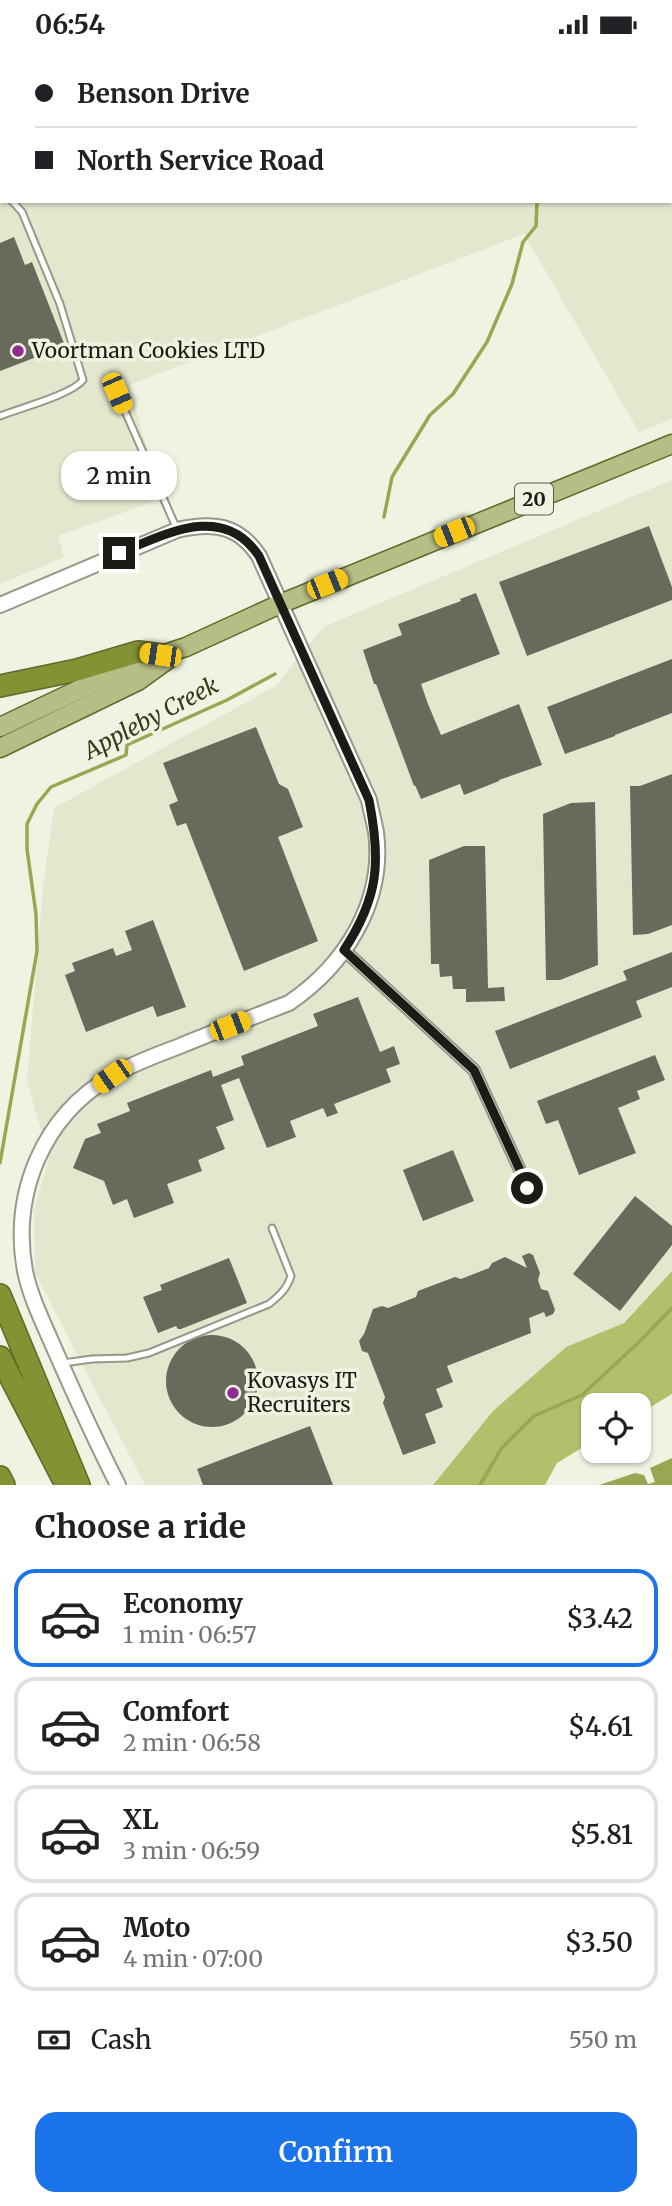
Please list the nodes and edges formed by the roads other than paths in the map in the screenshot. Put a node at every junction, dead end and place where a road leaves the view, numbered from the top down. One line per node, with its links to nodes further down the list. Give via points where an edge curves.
1 (14, 203): 3 (lane, via 22,212 55,292 83,380 59,395)
2 (117, 393): 5 (lane)
3 (0, 415)
4 (672, 444): 6 (main road, 20)
5 (177, 530): 6 (street, via 205,525 241,536 259,556); 7 (street)
6 (280, 604): 8 (main road, 20); 13 (street, via 369,800 376,833 371,895 360,926)
7 (0, 605)
8 (186, 647): 9 (main road, 20); 12 (main road, 20, via 138,681)
9 (160, 655): 10 (highway, via 138,652); 11 (main road, 20)
10 (0, 686)
11 (0, 727)
12 (0, 748)
13 (344, 950): 14 (street, via 474,1070); 18 (street, via 326,974 289,1003 112,1076 77,1102 49,1137 32,1168 25,1194 22,1243 31,1294)
14 (528, 1191)
15 (272, 1228): 18 (lane, via 291,1276 269,1304 149,1353)
16 (0, 1295): 22 (highway)
17 (0, 1357): 21 (highway)
18 (61, 1364): 23 (street)
19 (0, 1476): 20 (highway)
20 (4, 1485)
21 (66, 1485)
22 (79, 1485)
23 (118, 1485)

